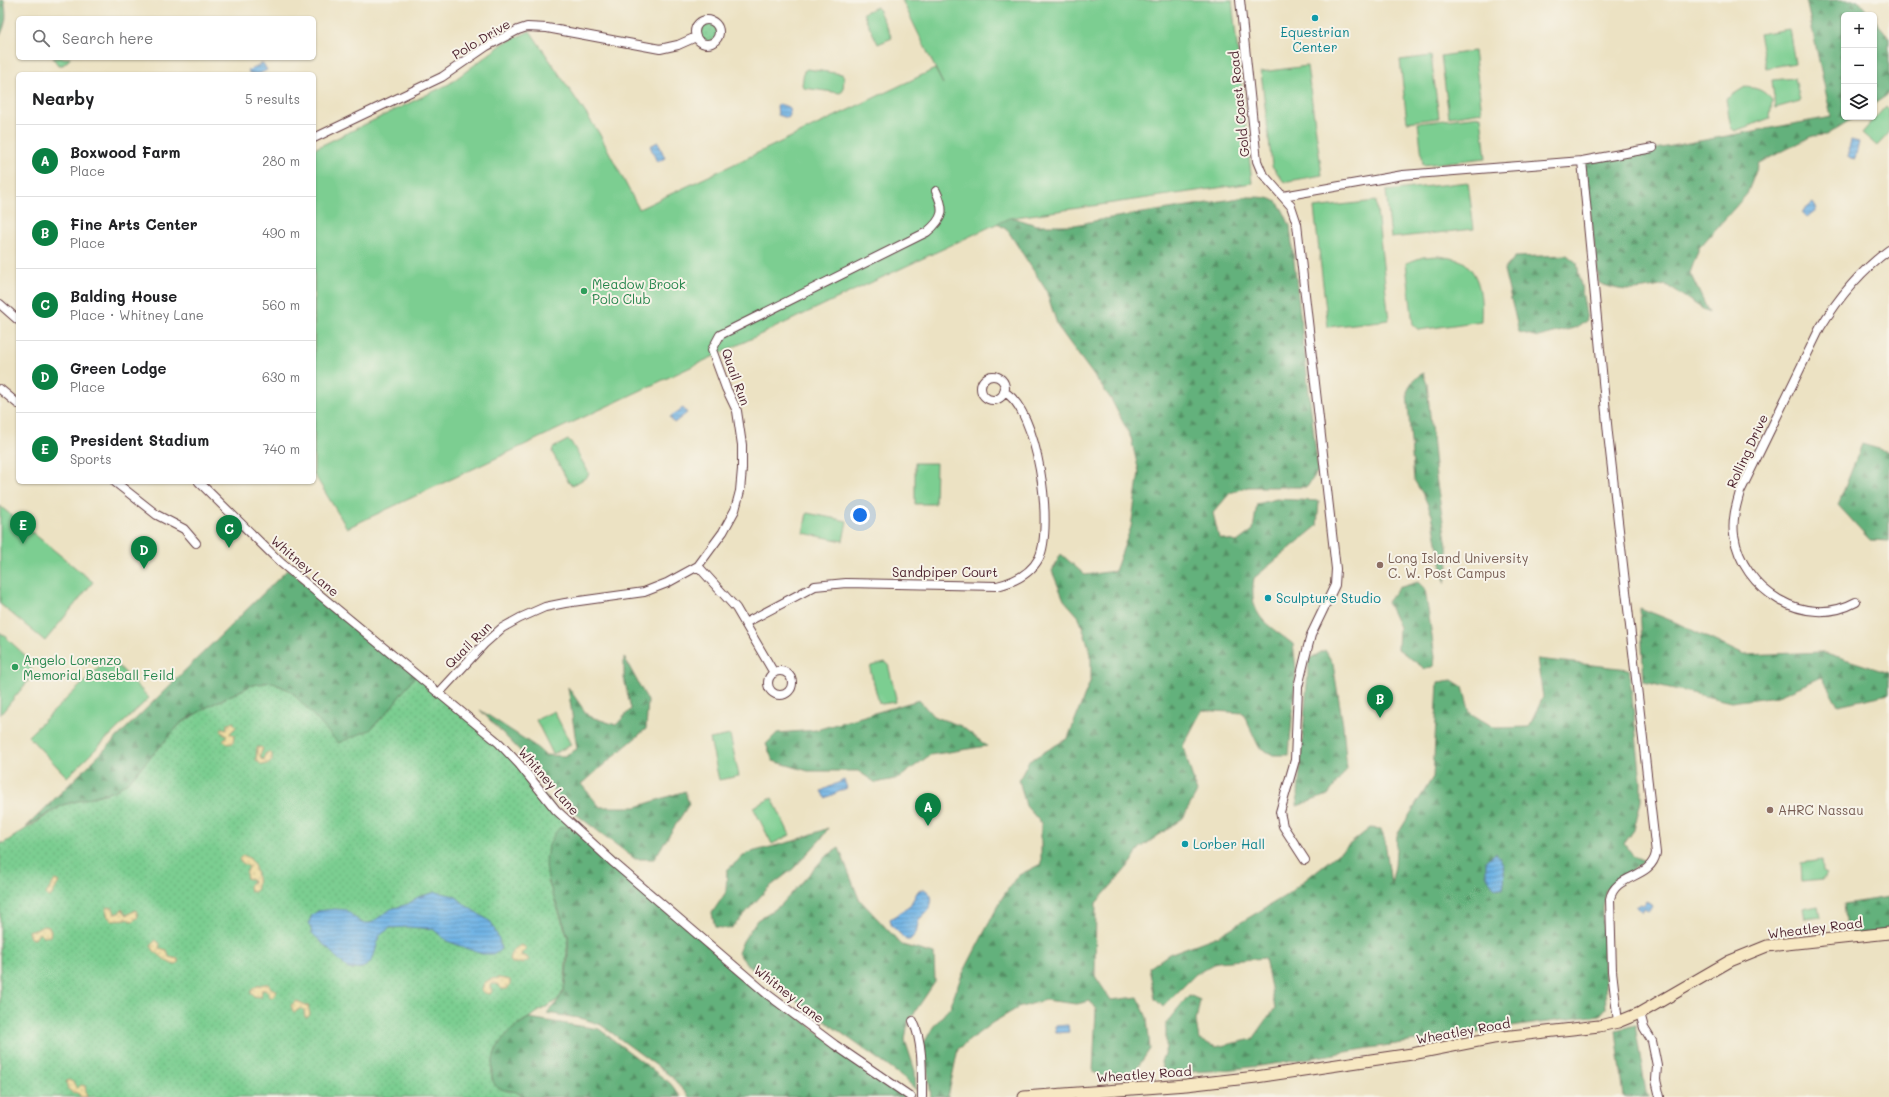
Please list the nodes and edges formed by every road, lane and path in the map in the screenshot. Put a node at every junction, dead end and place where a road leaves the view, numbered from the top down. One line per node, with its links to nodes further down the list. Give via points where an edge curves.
1 (1240, 0): 7 (street, Gold Coast Road, via 1257,161 1262,173)
2 (696, 37): 3 (street, Polo Drive, via 660,49 547,28 527,27 487,46 442,77)
3 (316, 137)
4 (1654, 148): 5 (street)
5 (1582, 161): 7 (street, via 1403,175); 26 (street, via 1608,434 1656,853 1650,868 1616,886 1610,899 1612,971)
6 (936, 191): 17 (street, Quail Run, via 942,207 940,218 927,232 720,335 712,350 737,411 742,445 740,491 735,510 723,532)
7 (1283, 196): 22 (street, Gold Coast Road, via 1291,206 1297,224 1336,569 1335,585 1311,635 1298,688 1295,760 1280,812 1283,826)
8 (1889, 250): 18 (street, Rolling Drive, via 1854,281 1820,328 1740,492 1734,513 1734,534 1738,550 1750,575 1770,595 1791,606 1811,611 1832,610)
9 (0, 304): 10 (street)
10 (16, 318)
11 (0, 389): 13 (street)
12 (1004, 392): 19 (street, Sandpiper Court, via 1011,395 1019,406 1031,433 1041,476 1043,544 1038,559 1028,572 1011,583 997,586 822,584 799,593)
13 (16, 402)
14 (118, 484): 16 (street, via 157,515 184,529)
15 (201, 484): 21 (street, Whitney Lane, via 280,562)
16 (196, 543)
17 (698, 566): 19 (street, via 736,608); 21 (street, Quail Run, via 668,583 644,592 545,607 520,618 502,628 484,644)
18 (1856, 602)
19 (745, 623): 20 (street)
20 (774, 673)
21 (439, 693): 27 (street, Whitney Lane, via 499,743 556,810 614,864 767,994 829,1041)
22 (1305, 860)
23 (1889, 933): 24 (main road, Wheatley Road, via 1767,946 1730,962)
24 (1640, 1013): 26 (main road, Wheatley Road); 30 (street, via 1644,1028 1652,1041)
25 (913, 1021): 28 (street, via 922,1061)
26 (1618, 1022): 29 (main road, Wheatley Road, via 1493,1038 1412,1054 1256,1077)
27 (911, 1097)
28 (922, 1097)
29 (1024, 1097)
30 (1660, 1097)

